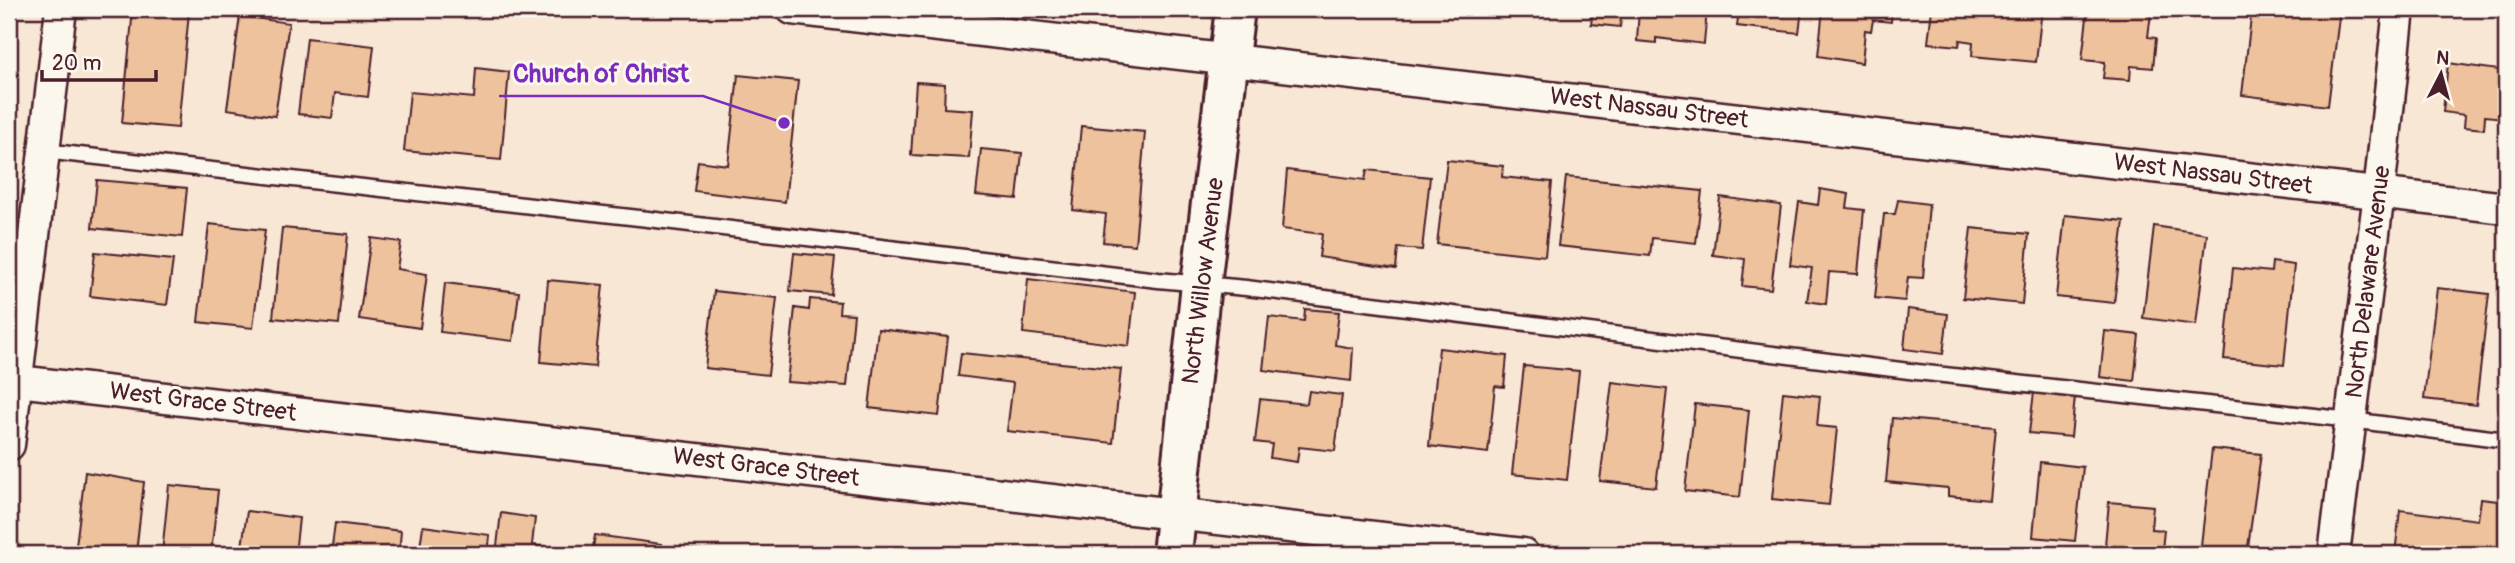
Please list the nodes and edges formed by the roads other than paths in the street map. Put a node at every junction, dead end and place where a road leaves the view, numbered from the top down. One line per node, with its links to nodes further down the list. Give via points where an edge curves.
1 (61, 9): 6 (street)
2 (792, 9): 5 (street, West Nassau Street)
3 (1235, 9): 5 (street, North Willow Avenue)
4 (2399, 9): 7 (street, North Delaware Avenue)
5 (1230, 59): 7 (street, West Nassau Street); 9 (street, North Willow Avenue)
6 (44, 151): 9 (lane); 10 (street)
7 (2379, 193): 8 (street, West Nassau Street); 11 (street, North Delaware Avenue)
8 (2506, 208)
9 (1201, 284): 11 (lane); 14 (street, North Willow Avenue)
10 (13, 381): 13 (street); 14 (street, West Grace Street)
11 (2351, 420): 12 (lane); 17 (street, North Delaware Avenue)
12 (2506, 440)
13 (9, 445)
14 (1178, 514): 15 (street, North Willow Avenue); 16 (street, West Grace Street)
15 (1172, 554)
16 (1523, 554)
17 (2334, 554)

